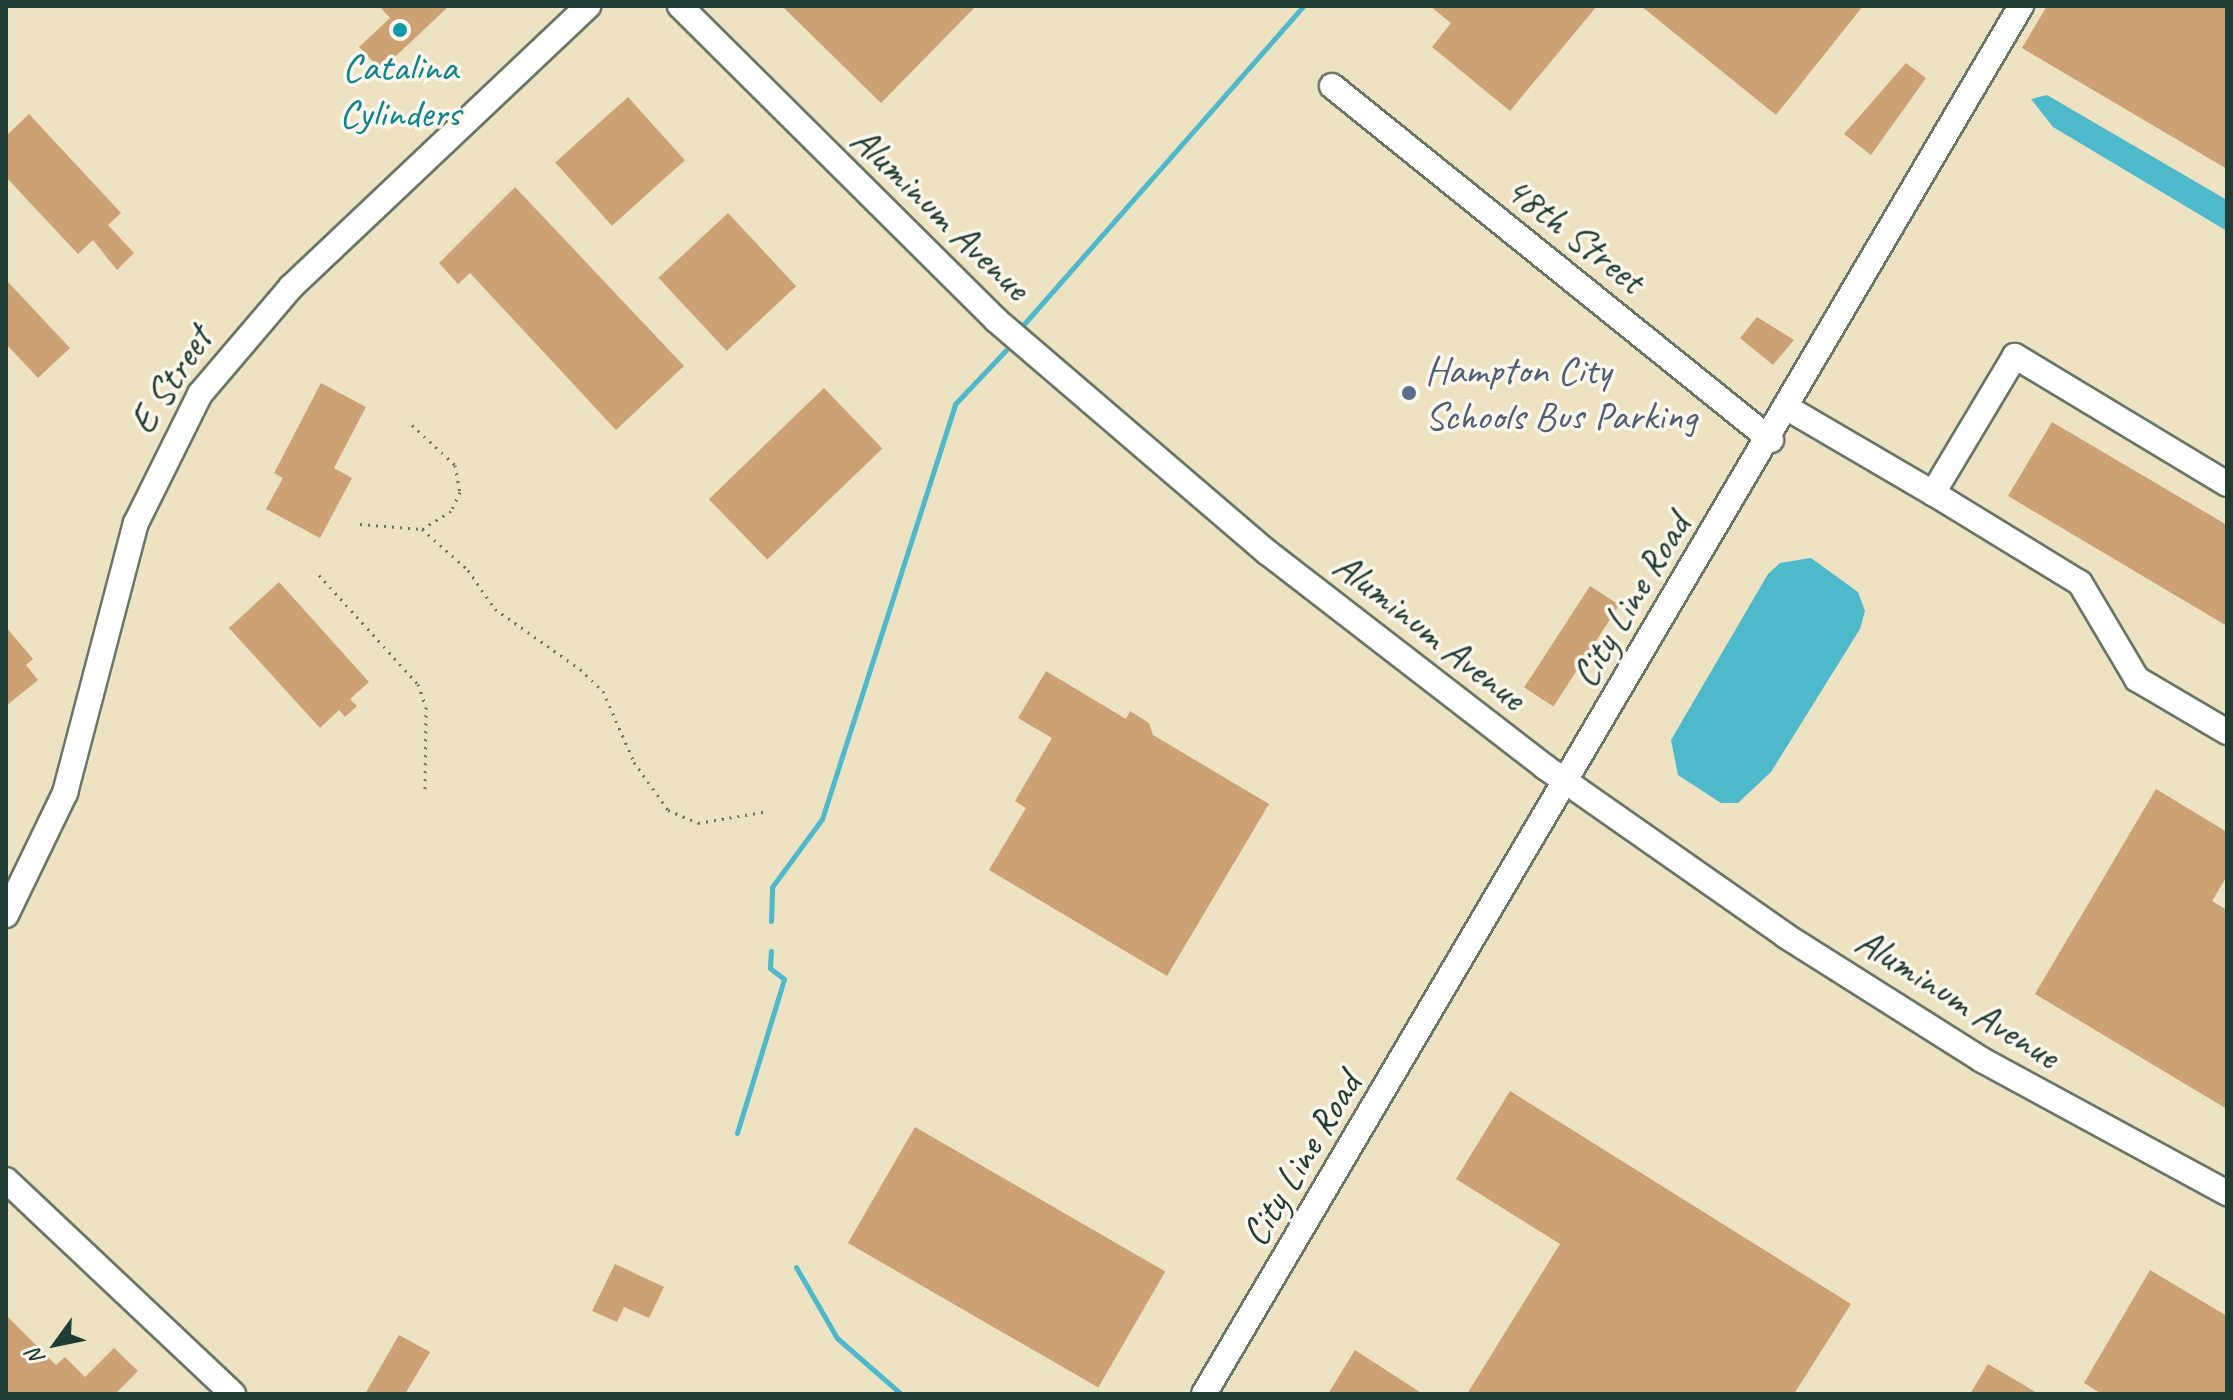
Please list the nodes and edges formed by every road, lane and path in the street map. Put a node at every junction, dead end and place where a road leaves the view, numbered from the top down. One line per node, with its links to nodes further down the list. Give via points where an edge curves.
1 (588, 6): 17 (street, E Street, via 291,287 200,394 136,523 65,793)
2 (680, 6): 14 (street, Aluminum Avenue, via 996,320 1267,552)
3 (2021, 6): 5 (street, City Line Road)
4 (1332, 86): 7 (street, 48th Street)
5 (1789, 409): 7 (street, City Line Road); 9 (street)
6 (412, 425): 11 (path, via 455,465 460,492 451,511)
7 (1771, 440): 14 (street, City Line Road)
8 (2227, 484): 9 (street, via 2015,356)
9 (1933, 493): 13 (street, via 2080,583 2137,679)
10 (360, 524): 11 (path)
11 (422, 529): 16 (path, via 468,570 495,609 603,691 641,776 668,810 698,823)
12 (319, 575): 15 (path, via 418,684 426,707)
13 (2227, 732)
14 (1564, 781): 19 (street, Aluminum Avenue, via 1786,936 1982,1060); 21 (street, City Line Road)
15 (425, 790)
16 (768, 811)
17 (6, 915)
18 (6, 1180): 20 (street)
19 (2227, 1193)
20 (233, 1394)
21 (1204, 1394)

